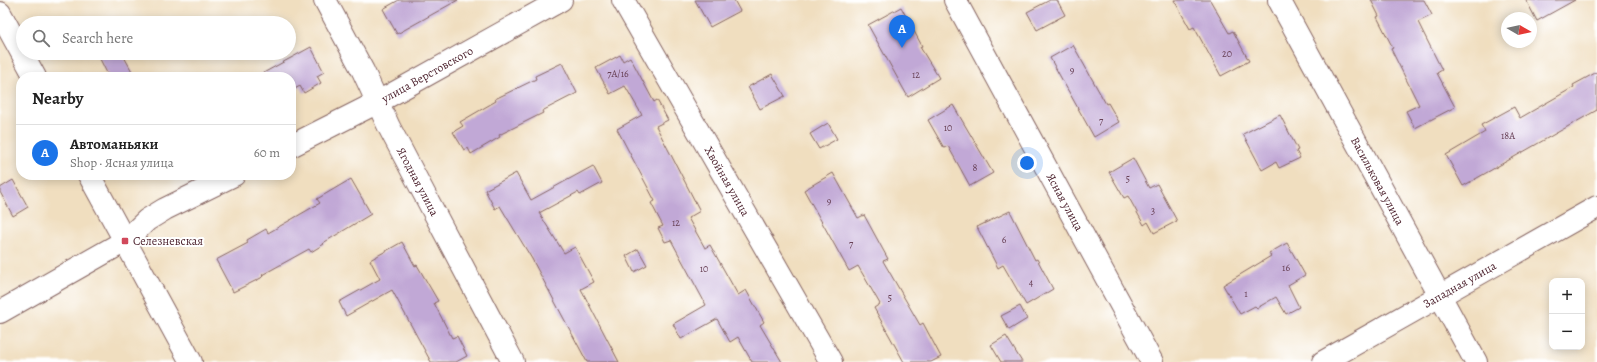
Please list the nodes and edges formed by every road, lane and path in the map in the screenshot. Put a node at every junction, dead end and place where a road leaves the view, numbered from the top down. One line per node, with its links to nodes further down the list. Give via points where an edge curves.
1 (325, 0): 10 (street, Ягодная улица)
2 (562, 0): 10 (street, улица Верстовского)
3 (623, 0): 20 (street, Хвойная улица)
4 (956, 0): 21 (street, Ясная улица)
5 (1279, 0): 16 (street, Васильковая улица)
6 (0, 13): 7 (street)
7 (16, 42)
8 (26, 60): 9 (street)
9 (32, 72)
10 (378, 102): 11 (street, улица Верстовского); 19 (street, Ягодная улица)
11 (296, 143)
12 (92, 180): 15 (street)
13 (224, 180): 15 (street, via 147,220)
14 (1597, 208): 16 (street, Западная улица)
15 (125, 241): 17 (street); 18 (street)
16 (1440, 297): 22 (street, Западная улица); 23 (street, Васильковая улица)
17 (0, 312)
18 (191, 362)
19 (513, 362)
20 (831, 362)
21 (1152, 362)
22 (1323, 362)
23 (1476, 362)

